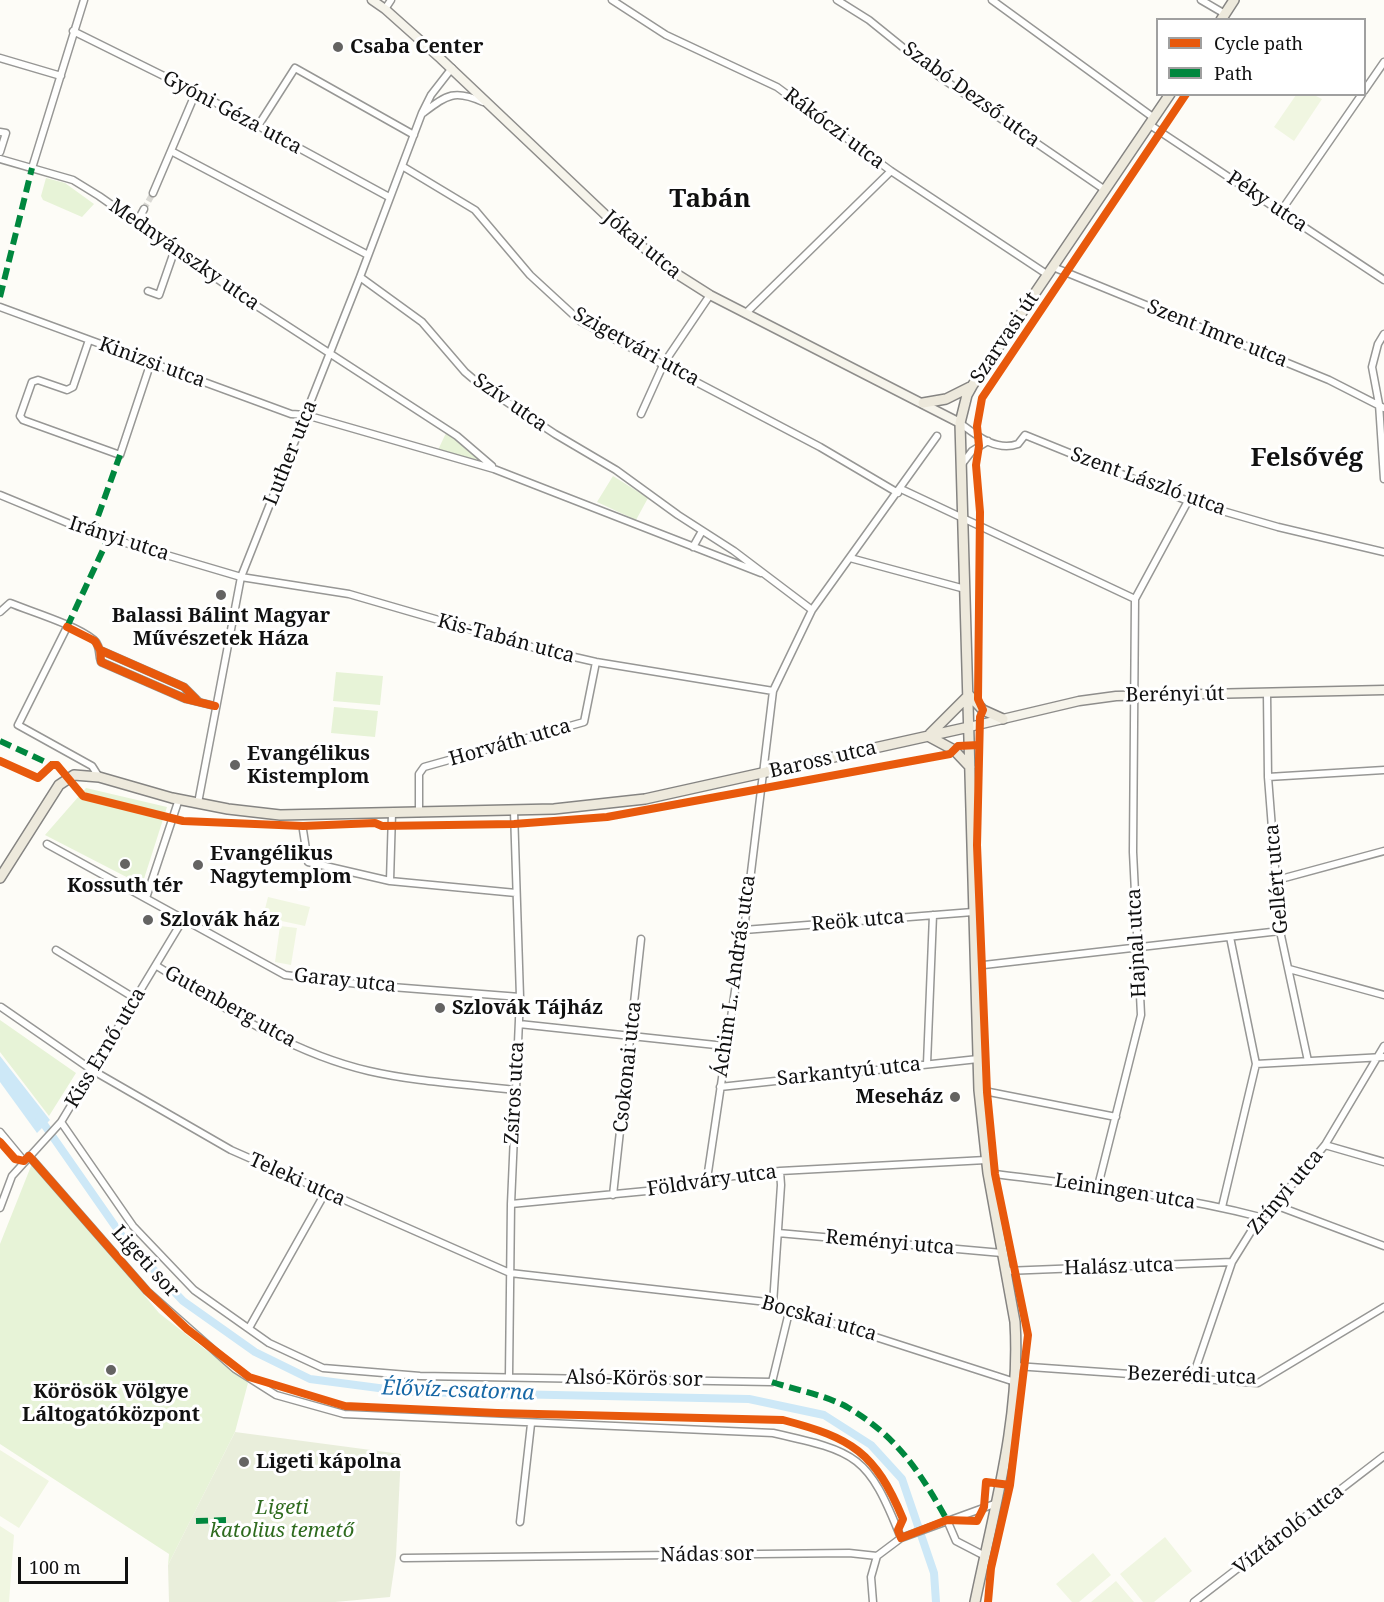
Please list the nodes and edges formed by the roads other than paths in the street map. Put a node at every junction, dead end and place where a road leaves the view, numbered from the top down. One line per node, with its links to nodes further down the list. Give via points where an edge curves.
1 (83, 0): 11 (street)
2 (372, 0): 9 (main road, Jókai utca)
3 (392, 0): 9 (street)
4 (612, 0): 31 (street, Rákóczi utca, via 666,35 777,87)
5 (837, 0): 32 (street, Szabó Dezső utca, via 869,20 937,75)
6 (992, 0): 22 (street, Péky utca)
7 (1201, 0): 10 (street)
8 (1234, 0): 10 (main road)
9 (385, 9): 14 (main road, Jókai utca)
10 (1223, 17)
11 (73, 31): 15 (street); 17 (street, Gyóni Géza utca)
12 (0, 58): 15 (street)
13 (1384, 63): 16 (street)
14 (452, 68): 20 (main road, Jókai utca); 21 (street, Luther utca)
15 (61, 76): 30 (street)
16 (1366, 90)
17 (196, 92): 23 (street, Gyóni Géza utca); 26 (street)
18 (1169, 96): 22 (main road, Szarvasi út)
19 (1361, 96): 36 (street)
20 (491, 106): 21 (street, via 457,94 445,97); 44 (main road, Jókai utca, via 651,256)
21 (422, 113): 25 (street, Luther utca)
22 (1152, 121): 32 (main road, Szarvasi út); 36 (street, Péky utca)
23 (258, 126): 25 (street, via 295,68); 34 (street, Gyóni Géza utca)
24 (0, 132): 27 (street, via 6,134)
25 (414, 135): 29 (street, Luther utca)
26 (171, 151): 33 (street); 39 (street)
27 (0, 152)
28 (0, 159): 30 (street, Mednyánszky utca)
29 (402, 166): 34 (street, Luther utca); 51 (street, Szigetvári utca, via 475,210 530,275 580,321)
30 (32, 168): 37 (street, Mednyánszky utca, via 73,180)
31 (891, 171): 40 (street, Rákóczi utca); 46 (street)
32 (1105, 190): 40 (main road, Szarvasi út)
33 (153, 193)
34 (389, 197): 39 (street, Luther utca)
35 (144, 209): 37 (street)
36 (1281, 211): 42 (street, Péky utca)
37 (137, 222): 38 (street, Mednyánszky utca)
38 (175, 249): 43 (street, via 159,295); 49 (street, Mednyánszky utca)
39 (368, 255): 41 (street, Luther utca)
40 (1051, 271): 52 (main road, Szarvasi út); 54 (street, Szent Imre utca, via 1329,380)
41 (360, 277): 49 (street, Luther utca); 67 (street, Szív utca, via 422,322 478,383 616,470)
42 (1384, 280)
43 (148, 291)
44 (710, 295): 46 (main road, Jókai utca); 51 (street)
45 (0, 307): 48 (street, Kinizsi utca)
46 (746, 313): 53 (main road, Jókai utca)
47 (1384, 334): 54 (street, via 1372,367)
48 (89, 340): 50 (street, Kinizsi utca); 50 (street, via 73,387 67,390 38,380 32,382 20,417 23,420 120,455)
49 (330, 354): 56 (street, Luther utca); 61 (street, Mednyánszky utca, via 457,436)
50 (151, 362): 56 (street, Kinizsi utca, via 291,414)
51 (664, 363): 55 (street); 63 (street, Szigetvári utca)
52 (972, 386): 53 (main road, via 946,399); 57 (main road, Szarvasi út)
53 (923, 403): 57 (main road, Jókai utca)
54 (1381, 406): 62 (street)
55 (641, 414)
56 (306, 415): 61 (street, Kinizsi utca); 72 (street, Luther utca)
57 (960, 423): 59 (street, Szent László utca); 60 (main road, Szarvasi út)
58 (937, 436): 63 (street)
59 (988, 441): 60 (street, via 972,451); 65 (street, Szent László utca, via 1011,447 1025,435)
60 (962, 464): 66 (main road, Szarvasi út)
61 (495, 469): 68 (street)
62 (1384, 479)
63 (899, 491): 66 (street, Szigetvári utca); 70 (street)
64 (0, 495): 72 (street, Irányi utca, via 92,532)
65 (1188, 501): 69 (street, Szent László utca); 74 (street)
66 (964, 520): 73 (main road, Szarvasi út); 74 (street, Szigetvári utca)
67 (702, 531): 68 (street); 71 (street, Szív utca)
68 (693, 547): 71 (street)
69 (1384, 552)
70 (850, 558): 73 (street); 75 (street)
71 (761, 573): 75 (street)
72 (241, 577): 79 (street, Kis-Tabán utca, via 349,594); 86 (street, Luther utca)
73 (966, 589): 83 (main road, Szarvasi út)
74 (1135, 599): 84 (street, Hajnal utca)
75 (812, 610): 81 (street)
76 (0, 612): 77 (street, via 10,603)
77 (67, 627): 78 (street, via 95,641); 93 (street, via 18,725 92,766)
78 (100, 650): 85 (street, via 184,687); 85 (street, via 101,662)
79 (596, 662): 81 (street, Kis-Tabán utca); 99 (street, Horváth utca, via 584,722 424,767 419,774)
80 (1384, 690): 82 (main road, Berényi út)
81 (773, 691): 92 (street)
82 (1267, 694): 84 (main road, Berényi út); 94 (street, Gellért utca)
83 (969, 695): 87 (main road, via 983,710); 88 (main road, Szarvasi út); 89 (main road)
84 (1134, 695): 87 (main road, Berényi út, via 1079,701); 115 (street, Hajnal utca, via 1132,852)
85 (198, 701): 86 (street)
86 (215, 706): 96 (street, Luther utca)
87 (1003, 719): 88 (main road, Berényi út)
88 (969, 727): 89 (main road, Baross utca); 90 (main road, Szarvasi út)
89 (928, 736): 90 (main road, via 954,750); 92 (main road, Baross utca)
90 (970, 767): 108 (main road, Szarvasi út)
91 (1384, 770): 94 (street)
92 (762, 774): 97 (main road, Baross utca, via 622,803); 111 (street, Áchim L. András utca)
93 (99, 777): 95 (main road); 103 (main road, via 70,776 59,785)
94 (1268, 777): 104 (street, Gellért utca)
95 (179, 799): 96 (main road); 107 (street)
96 (198, 803): 98 (main road, Baross utca, via 255,813)
97 (514, 811): 99 (main road, Baross utca); 106 (street, Zsíros utca)
98 (392, 813): 99 (main road, Baross utca); 105 (street)
99 (419, 813)
100 (303, 830): 105 (street, via 308,862)
101 (47, 844): 107 (street)
102 (1384, 851): 104 (street)
103 (0, 878)
104 (1277, 880): 112 (street, Gellért utca)
105 (390, 881): 106 (street)
106 (516, 894): 121 (street, Zsíros utca)
107 (146, 898): 110 (street)
108 (973, 912): 109 (street, Reök utca); 118 (main road, Szarvasi út)
109 (933, 915): 111 (street, Reök utca); 131 (street)
110 (184, 918): 117 (street, Kiss Ernő utca); 121 (street, Garay utca, via 285,975)
111 (744, 930): 126 (street, Áchim L. András utca)
112 (1280, 931): 113 (street); 119 (street, Gellért utca)
113 (1230, 937): 115 (street); 132 (street)
114 (642, 939): 125 (street, Csokonai utca)
115 (1136, 948): 118 (street); 137 (street, Hajnal utca, via 1141,1015)
116 (56, 950): 122 (street)
117 (157, 966): 122 (street, Kiss Ernő utca); 135 (street, Gutenberg utca, via 279,1039 335,1061 416,1079)
118 (975, 966): 129 (main road, Szarvasi út)
119 (1289, 969): 120 (street); 130 (street, Gellért utca)
120 (1384, 995)
121 (520, 997): 124 (street, Zsíros utca)
122 (136, 999): 133 (street, Kiss Ernő utca)
123 (1, 1007): 133 (street, Teleki utca)
124 (519, 1023): 125 (street); 135 (street, Zsíros utca)
125 (632, 1036): 126 (street); 149 (street, Csokonai utca)
126 (725, 1046): 134 (street, Áchim L. András utca)
127 (1384, 1046): 128 (street, Zrínyi utca)
128 (1381, 1056): 130 (street); 140 (street, Zrínyi utca)
129 (978, 1059): 131 (street, Sarkantyú utca); 136 (main road, Szarvasi út)
130 (1308, 1061): 132 (street)
131 (927, 1064): 134 (street, Sarkantyú utca)
132 (1256, 1064): 152 (street)
133 (92, 1070): 138 (street, Kiss Ernő utca); 148 (street, Teleki utca, via 231,1150)
134 (720, 1087): 146 (street, Áchim L. András utca)
135 (515, 1090): 150 (street, Zsíros utca)
136 (980, 1090): 137 (street); 142 (main road, Szarvasi út)
137 (1116, 1117): 147 (street, Hajnal utca)
138 (61, 1122): 141 (street, Kiss Ernő utca); 164 (street, Alsó-Körös sor, via 134,1226 194,1290)
139 (0, 1132): 141 (street, Ligeti sor)
140 (1325, 1145): 143 (street); 151 (street, Zrínyi utca)
141 (27, 1158): 153 (street, Kiss Ernő utca, via 12,1176); 169 (street, Ligeti sor, via 147,1292 186,1329 276,1395 344,1414)
142 (986, 1160): 144 (street, Földváry utca); 145 (main road, Szarvasi út)
143 (1384, 1162)
144 (780, 1171): 146 (street, Földváry utca); 155 (street)
145 (988, 1173): 147 (street, Leiningen utca); 157 (main road, Szarvasi út)
146 (707, 1179): 149 (street, Földváry utca, via 688,1186)
147 (1098, 1186): 152 (street, Leiningen utca)
148 (325, 1192): 160 (street, Teleki utca); 164 (street)
149 (613, 1195): 150 (street, Földváry utca)
150 (511, 1204): 160 (street, Zsíros utca)
151 (1275, 1205): 154 (street, Zrínyi utca); 156 (street)
152 (1222, 1207): 154 (street, Leiningen utca)
153 (0, 1208)
154 (1260, 1217): 158 (street, Zrínyi utca)
155 (778, 1233): 157 (street, Reményi utca); 161 (street)
156 (1384, 1246)
157 (1002, 1253): 159 (main road, Szarvasi út)
158 (1232, 1262): 159 (street, Halász utca); 167 (street, Zrínyi utca)
159 (1005, 1271): 165 (main road, Szarvasi út, via 1015,1322)
160 (510, 1274): 161 (street, Bocskai utca); 166 (street, Zsíros utca)
161 (773, 1304): 163 (street, Bocskai utca)
162 (1384, 1307): 167 (street, Bezerédi utca, via 1262,1382)
163 (790, 1308): 166 (street, Alsó-Körös sor, via 772,1382); 168 (street, Bocskai utca)
164 (249, 1328): 166 (street, Alsó-Körös sor, via 269,1343 323,1368 420,1376)
165 (1016, 1366): 167 (street, Bezerédi utca); 168 (main road, Szarvasi út)
166 (509, 1376)
167 (1192, 1379)
168 (1015, 1382): 171 (main road, Szarvasi út)
169 (531, 1424): 173 (street); 174 (street, Ligeti sor, via 773,1433 828,1445 852,1456 872,1475)
170 (1384, 1456): 180 (street, Víztároló utca)
171 (997, 1503): 172 (street); 176 (main road, Szarvasi út)
172 (947, 1520): 174 (street); 176 (street, via 956,1541)
173 (520, 1522)
174 (901, 1538): 175 (street)
175 (877, 1556): 177 (street, Nádas sor, via 849,1553); 178 (street, via 871,1576)
176 (986, 1556): 179 (main road, Szarvasi út)
177 (404, 1558)
178 (873, 1602)
179 (975, 1602)
180 (1194, 1602)

